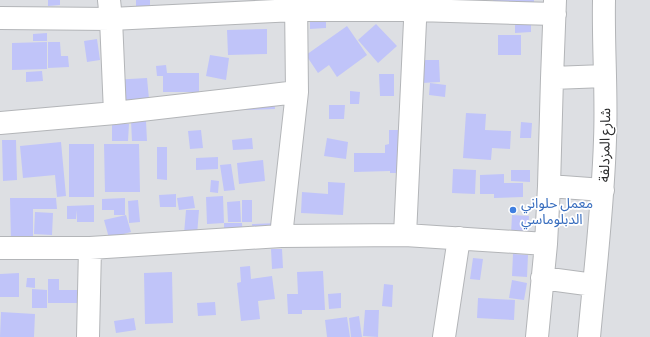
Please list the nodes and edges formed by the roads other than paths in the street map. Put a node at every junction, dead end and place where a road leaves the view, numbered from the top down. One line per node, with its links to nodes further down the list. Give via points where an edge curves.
1 (604, 0): 7 (street, شارع المزدلفة)
2 (296, 5): 3 (street); 5 (street); 9 (street)
3 (416, 5): 4 (street); 14 (street)
4 (555, 7): 8 (street)
5 (110, 9): 6 (street); 10 (street)
6 (0, 18)
7 (605, 76): 8 (street); 13 (street, شارع المزدلفة)
8 (552, 78): 12 (street)
9 (297, 92): 10 (street); 15 (street)
10 (116, 112): 11 (street)
11 (0, 123)
12 (549, 186): 13 (street); 17 (street)
13 (603, 190): 21 (street, شارع المزدلفة)
14 (405, 235): 15 (street); 16 (street)
15 (281, 236): 19 (street)
16 (459, 238): 17 (street); 23 (street)
17 (546, 244): 20 (street)
18 (0, 248): 19 (street)
19 (90, 248): 22 (street)
20 (542, 278): 21 (street); 24 (street)
21 (594, 285): 25 (street, شارع المزدلفة)
22 (88, 337)
23 (444, 337)
24 (537, 337)
25 (589, 337)

